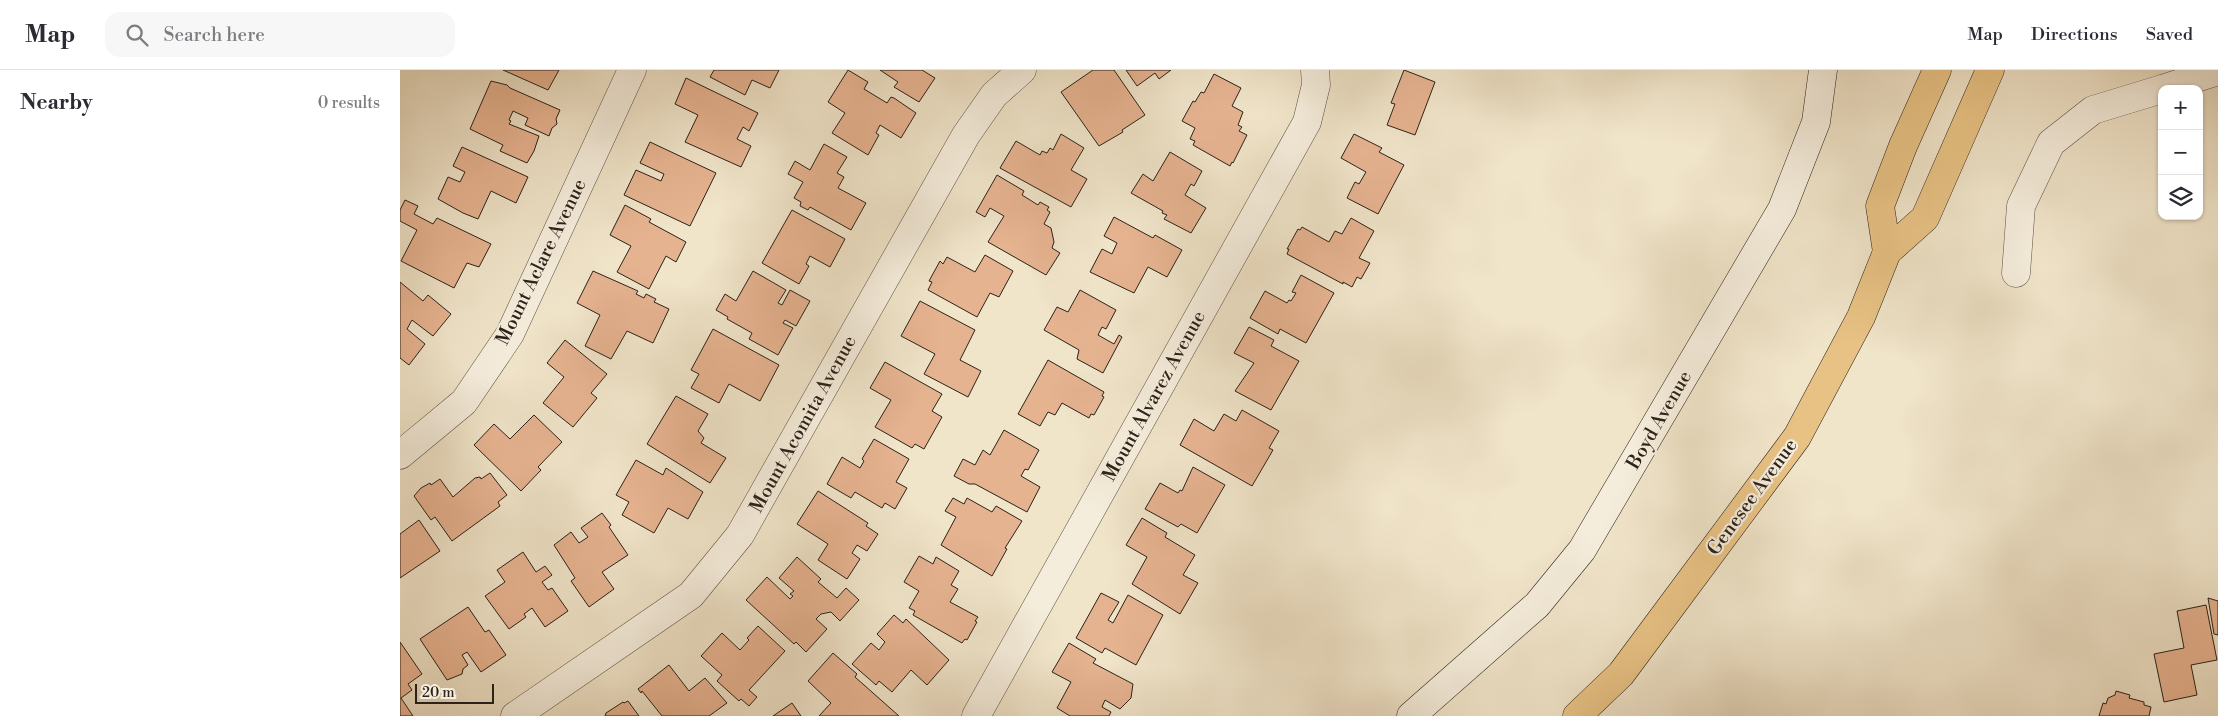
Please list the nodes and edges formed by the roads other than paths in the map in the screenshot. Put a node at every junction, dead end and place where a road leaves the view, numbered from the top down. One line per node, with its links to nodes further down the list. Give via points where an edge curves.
1 (632, 70): 12 (street, Mount Aclare Avenue, via 510,334 464,402)
2 (1022, 70): 13 (street, Mount Acomita Avenue, via 994,95 966,134 740,535 691,595)
3 (1315, 70): 14 (street, Mount Alvarez Avenue, via 1316,85 1307,122)
4 (1823, 70): 15 (street, Boyd Avenue, via 1816,122 1782,209 1582,550 1537,605)
5 (1937, 70): 10 (main road, via 1880,206)
6 (1990, 70): 10 (main road, Genesee Avenue, via 1925,218)
7 (2218, 71): 8 (street)
8 (2174, 85)
9 (2158, 90): 11 (street, via 2093,110 2051,143 2021,206)
10 (1887, 252): 16 (main road, Genesee Avenue, via 1861,317 1797,437 1621,674)
11 (2016, 274)
12 (400, 455)
13 (515, 716)
14 (976, 716)
15 (1411, 716)
16 (1576, 716)

